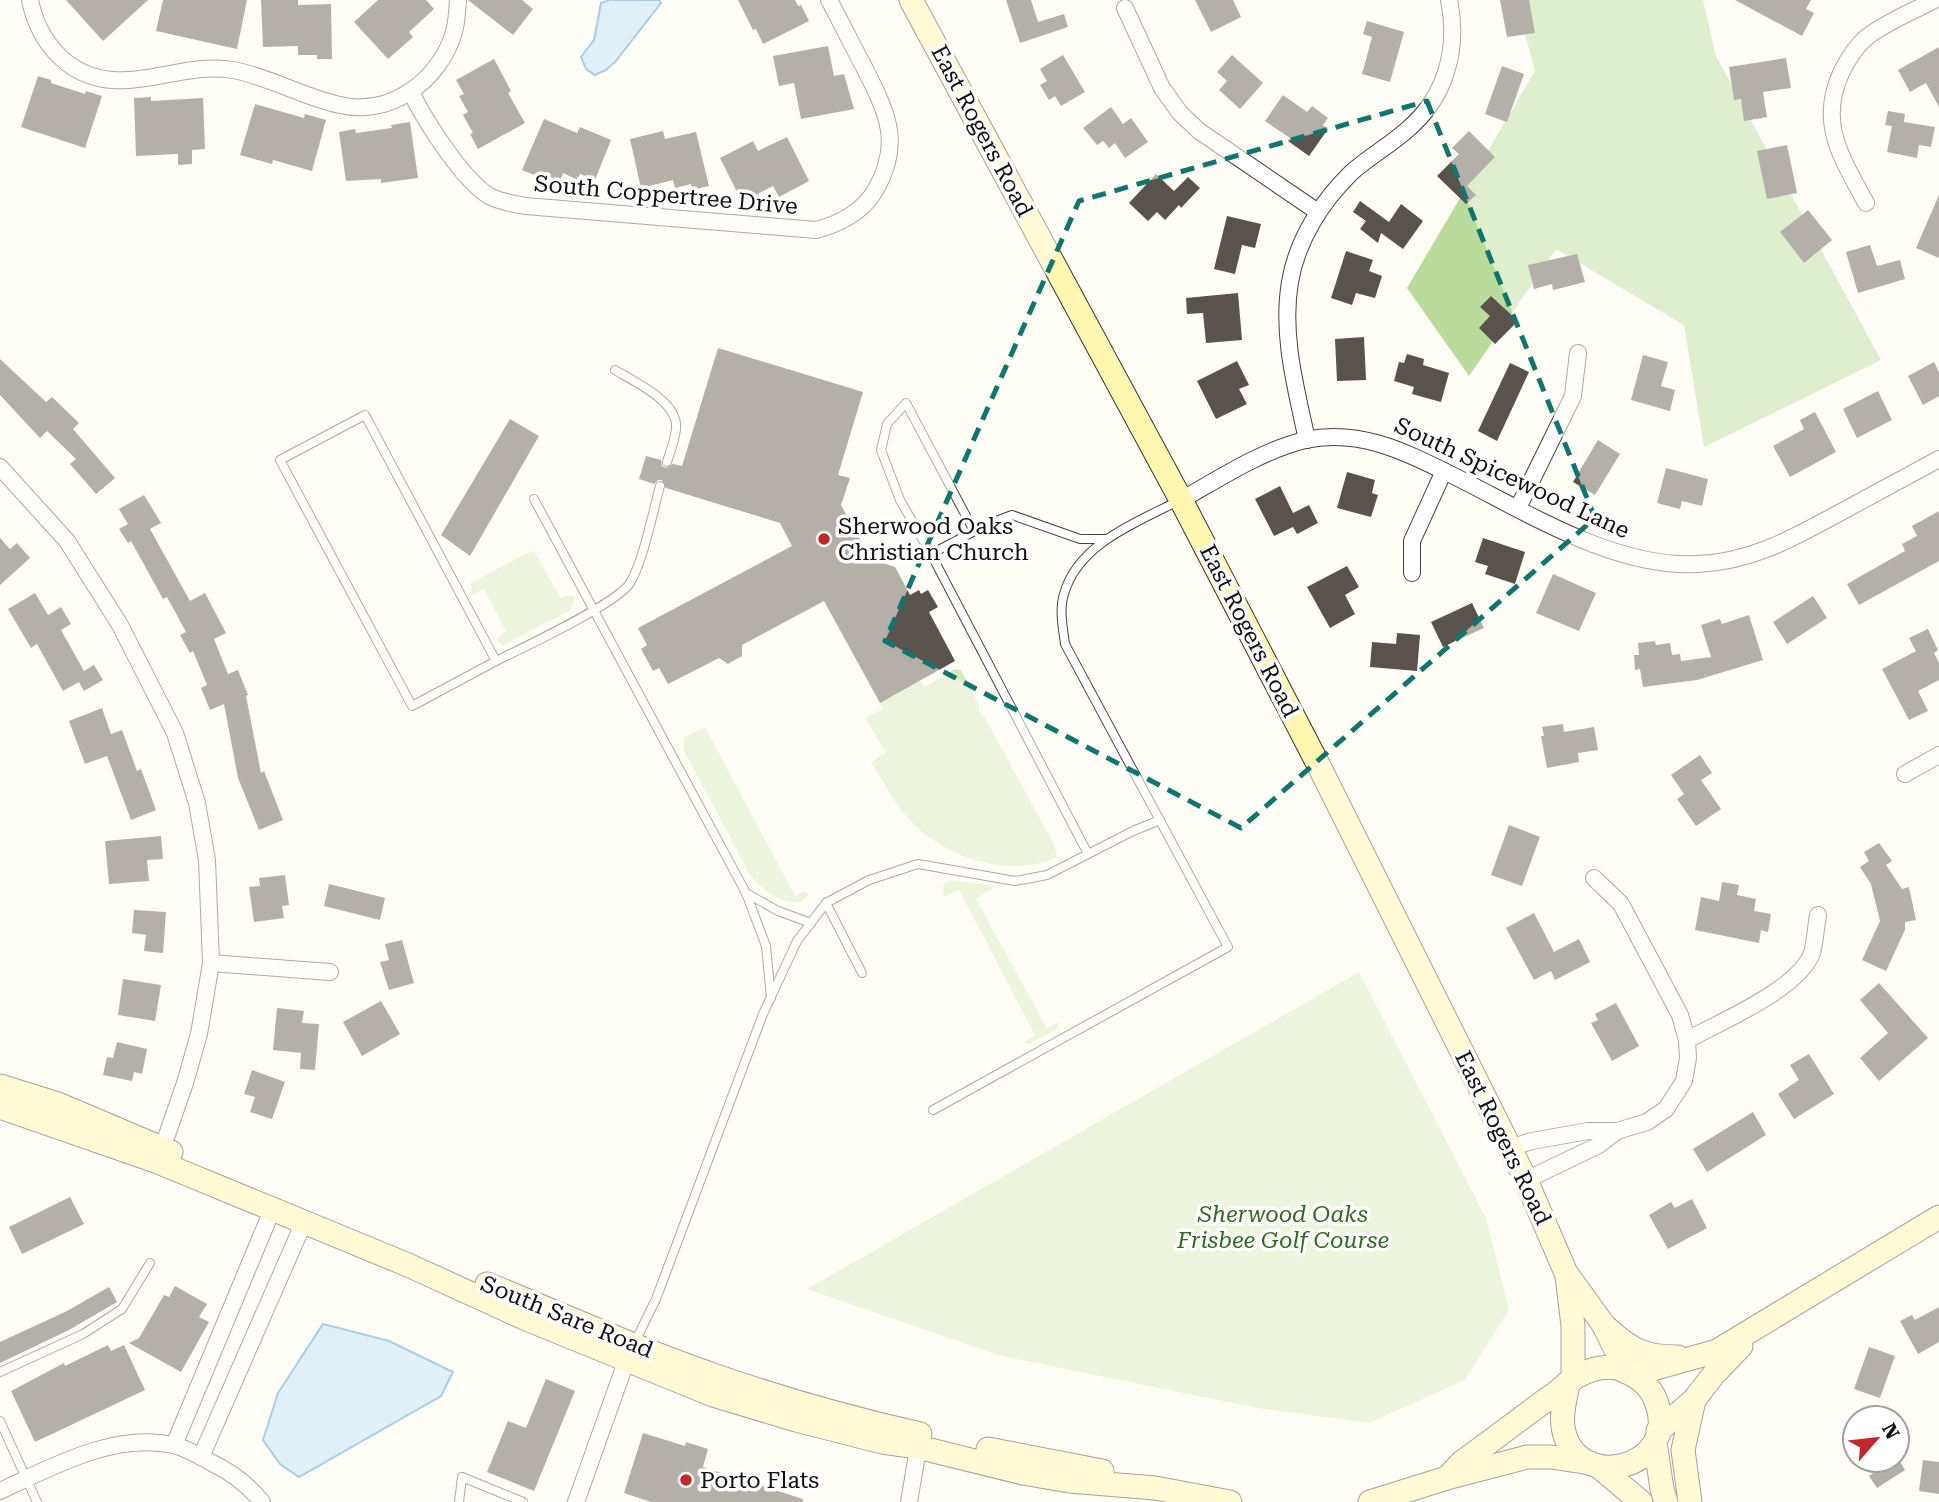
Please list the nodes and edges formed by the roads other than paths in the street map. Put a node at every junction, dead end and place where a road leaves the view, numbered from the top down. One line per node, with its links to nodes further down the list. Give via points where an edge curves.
1 (30, 0): 8 (street, via 41,32 54,51 96,78 131,81 222,69 328,103 356,107)
2 (458, 0): 8 (street, via 455,29 445,54)
3 (829, 0): 8 (street, South Coppertree Drive, via 883,105 891,135 888,164 872,196 844,220 816,230 498,200 464,172)
4 (911, 0): 20 (main road, East Rogers Road)
5 (1449, 0): 10 (street, via 1453,37 1438,94 1418,120 1354,170)
6 (1934, 0): 9 (street, via 1867,37 1837,81 1830,117 1834,138)
7 (1125, 8): 10 (street, via 1162,88 1180,113 1199,131)
8 (411, 92)
9 (1866, 204)
10 (1318, 212): 13 (street, via 1297,258 1287,302 1288,346)
11 (1578, 353): 21 (street, via 1573,396)
12 (615, 370): 15 (lane, via 672,410 677,427)
13 (1307, 440): 17 (street, South Spicewood Lane, via 1371,440); 20 (street, South Spicewood Lane, via 1263,456)
14 (1939, 459): 21 (street, South Spicewood Lane, via 1786,542 1716,563 1675,564 1628,557)
15 (667, 462)
16 (0, 467): 37 (street, via 67,541 138,657 175,733 197,803 207,860)
17 (1444, 471): 21 (street, South Spicewood Lane); 25 (street, via 1412,541)
18 (660, 486): 26 (lane, via 629,585)
19 (534, 499): 26 (lane)
20 (1181, 500): 23 (lane); 46 (main road, East Rogers Road)
21 (1518, 508)
22 (974, 531): 23 (lane, via 1012,515 1080,540); 24 (lane); 24 (lane, via 906,403 887,424 881,450 900,500)
23 (1106, 539): 30 (lane, via 1086,558 1063,595 1065,644)
24 (931, 554): 31 (lane)
25 (1412, 573)
26 (593, 610): 27 (lane); 33 (lane)
27 (496, 662): 27 (lane, via 365,415 279,460 412,706)
28 (1939, 755): 29 (street)
29 (1905, 774)
30 (1160, 820): 31 (lane); 44 (lane, via 1228,947)
31 (1088, 854): 34 (lane, via 1047,875 1015,881 918,864 869,880)
32 (1594, 878): 41 (street, via 1621,904 1680,1016)
33 (746, 893): 36 (lane); 40 (lane, via 766,946)
34 (826, 903): 36 (lane); 39 (lane)
35 (1818, 915): 41 (street, via 1811,953 1796,976)
36 (811, 923): 40 (lane, via 797,941)
37 (211, 963): 38 (street); 47 (street, via 199,1034)
38 (330, 972)
39 (862, 972)
40 (771, 999): 56 (lane, via 656,1299)
41 (1687, 1040): 45 (street, via 1687,1071 1675,1098 1647,1122)
42 (0, 1086): 47 (main road, South Sare Road, via 58,1104)
43 (0, 1107): 47 (main road, South Sare Road)
44 (933, 1110)
45 (1617, 1130): 46 (street, via 1588,1131); 48 (street, via 1597,1146)
46 (1509, 1148): 48 (main road, East Rogers Road)
47 (160, 1155): 49 (main road, South Sare Road); 56 (main road, South Sare Road)
48 (1526, 1180): 53 (main road, East Rogers Road)
49 (273, 1208): 51 (main road, South Sare Road); 65 (street)
50 (1939, 1217): 54 (main road)
51 (304, 1222): 56 (main road, South Sare Road, via 524,1318); 66 (street)
52 (150, 1263): 58 (lane, via 122,1309 83,1334)
53 (1566, 1273): 55 (main road, East Rogers Road); 60 (main road, East Rogers Road, via 1573,1326)
54 (1767, 1322): 57 (main road); 61 (main road, via 1726,1361)
55 (1603, 1324): 57 (main road, via 1644,1354); 59 (main road, East Rogers Road)
56 (630, 1352): 64 (main road, South Sare Road, via 713,1395 883,1442); 75 (street)
57 (1705, 1355): 59 (main road)
58 (0, 1372)
59 (1631, 1373): 60 (main road, via 1597,1368); 63 (main road, via 1654,1395 1660,1410)
60 (1570, 1382): 67 (main road, via 1563,1430 1576,1453); 68 (main road)
61 (1694, 1401): 63 (main road); 81 (main road, via 1683,1450)
62 (0, 1421): 69 (lane)
63 (1657, 1436): 67 (main road, via 1647,1453 1625,1467); 80 (main road)
64 (919, 1441): 76 (street); 77 (main road, South Sare Road, via 1023,1473)
65 (174, 1445): 66 (street); 69 (street, via 146,1442 109,1447)
66 (201, 1457): 72 (street, via 225,1469)
67 (1594, 1464): 68 (main road, via 1527,1457); 79 (main road)
68 (1447, 1478): 78 (main road)
69 (26, 1479): 70 (street); 71 (lane)
70 (0, 1491)
71 (37, 1502)
72 (262, 1502)
73 (459, 1502): 74 (lane, via 462,1477)
74 (523, 1502)
75 (576, 1502)
76 (909, 1502)
77 (1230, 1502)
78 (1370, 1502)
79 (1641, 1502)
80 (1666, 1502)
81 (1690, 1502)

